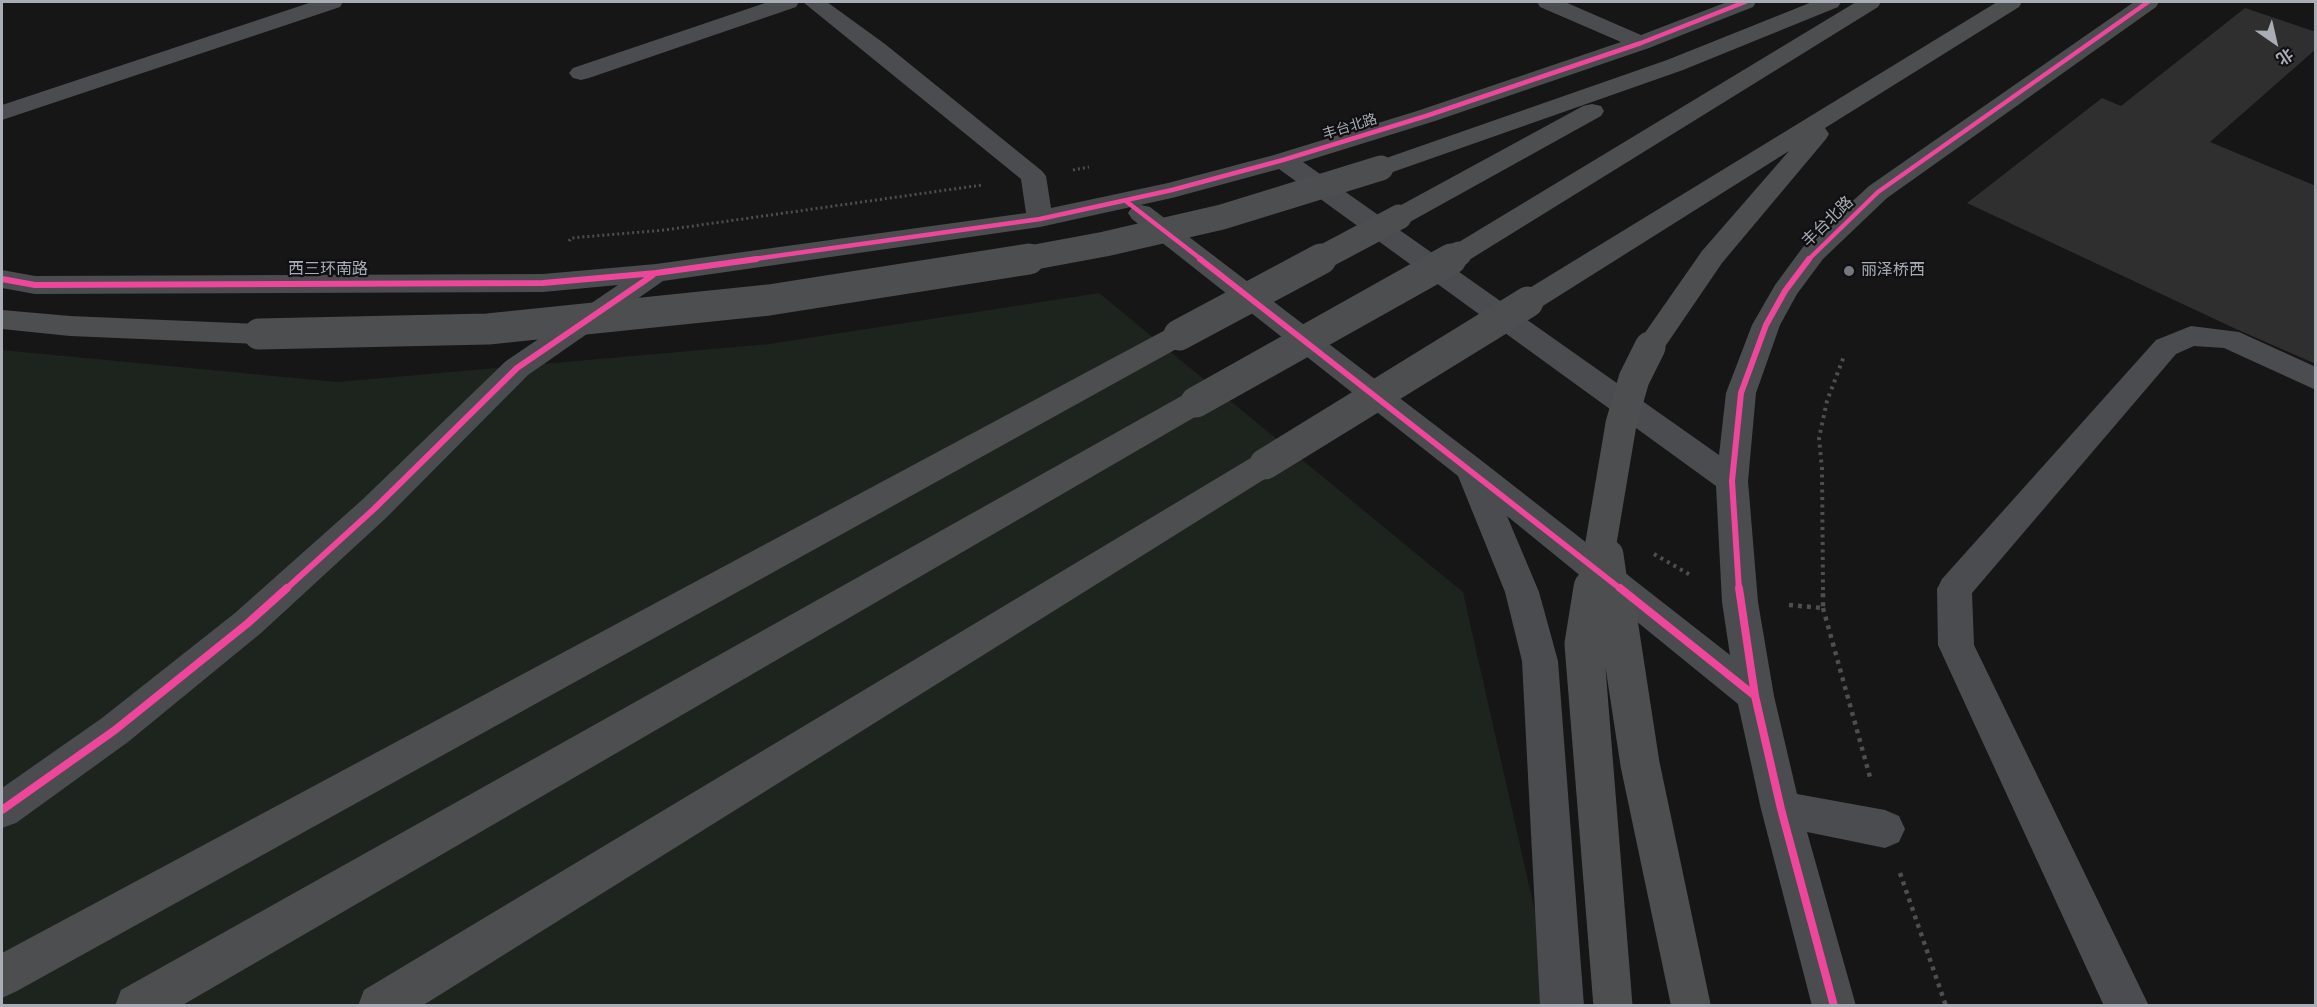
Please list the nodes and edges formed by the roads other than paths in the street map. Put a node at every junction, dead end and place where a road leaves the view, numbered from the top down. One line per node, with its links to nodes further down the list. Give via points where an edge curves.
1 (332, 2): 14 (street)
2 (788, 2): 12 (street)
3 (814, 2): 17 (street, via 1033,176)
4 (1548, 2): 10 (street)
5 (1745, 2): 10 (street, 丰台北路)
6 (1830, 2): 11 (highway)
7 (1870, 2): 30 (highway, bridge, via 1459,254)
8 (2011, 2): 13 (highway)
9 (2148, 2): 23 (street, 丰台北路, via 1878,192 1813,253 1766,325 1742,393)
10 (1641, 44): 15 (street, 丰台北路)
11 (1675, 65): 20 (highway, bridge, via 1381,168 1222,217 1046,256 769,300 488,329 259,334); 29 (highway, bridge)
12 (581, 73)
13 (1838, 110): 24 (highway, bridge, via 1712,257 1650,347 1634,379 1621,424); 31 (highway, bridge)
14 (2, 113)
15 (1283, 160): 16 (street, 丰台北路); 23 (street)
16 (1127, 201): 17 (street, 丰台北路); 22 (street)
17 (1040, 219): 18 (street, 西三环南路)
18 (656, 273): 19 (street, 西三环南路, via 543,283 35,285); 27 (street, via 517,368 374,509 249,623 115,730)
19 (2, 279)
20 (2, 320)
21 (2316, 380): 36 (street, via 2229,339 2192,336 2166,347 1954,589 1956,645)
22 (1471, 469): 25 (street); 32 (street, via 1522,592 1540,661)
23 (1732, 481): 25 (street, 丰台北路, via 1740,602)
24 (1604, 526): 33 (highway, bridge, via 1584,644); 34 (highway, bridge, via 1640,765)
25 (1755, 696): 26 (street, 丰台北路)
26 (1780, 809): 28 (street); 35 (street, 丰台北路)
27 (2, 810)
28 (1885, 829)
29 (2, 976)
30 (137, 1005)
31 (380, 1005)
32 (1562, 1005)
33 (1613, 1005)
34 (1691, 1005)
35 (1834, 1005)
36 (2127, 1005)

